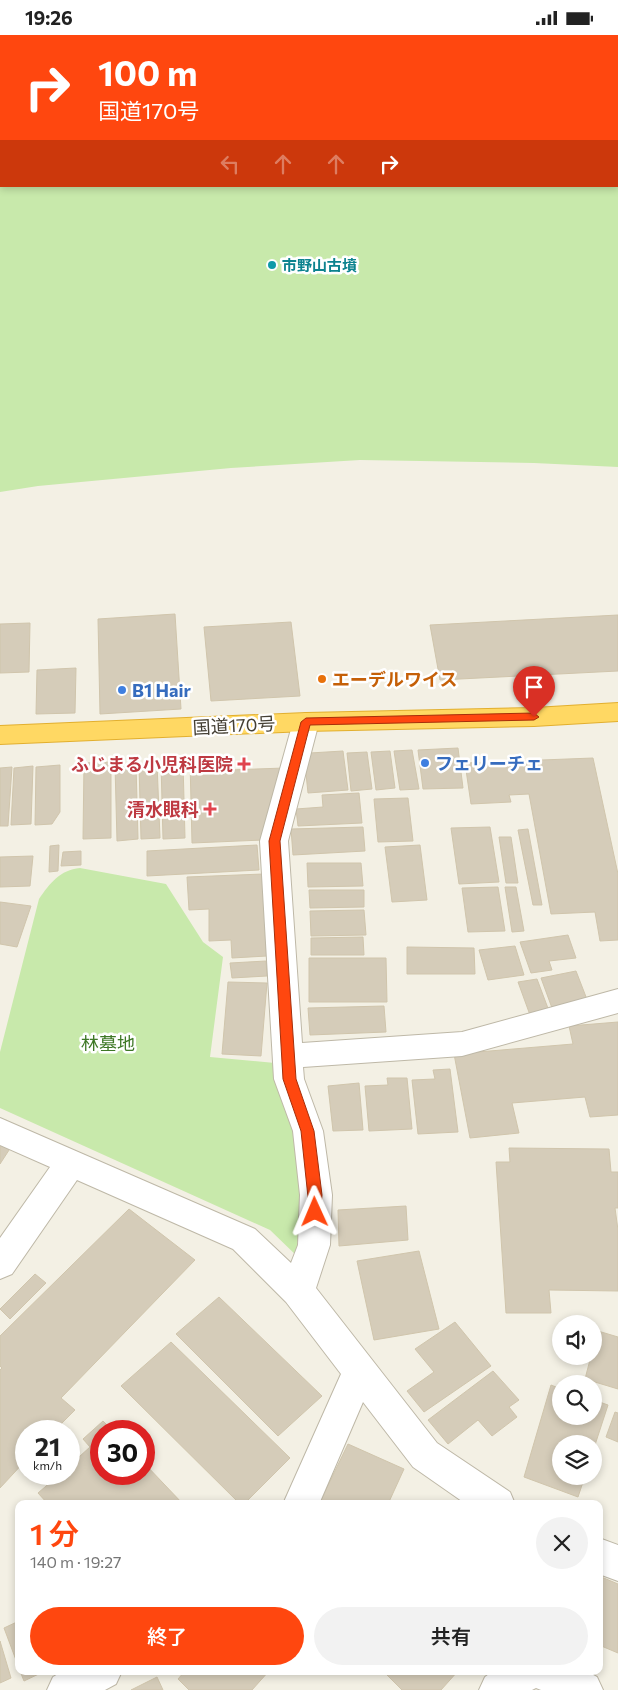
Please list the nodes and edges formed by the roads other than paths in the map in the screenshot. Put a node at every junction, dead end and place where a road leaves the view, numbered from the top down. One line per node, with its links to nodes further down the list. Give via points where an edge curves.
1 (618, 712): 2 (highway, 国道170号)
2 (306, 722): 3 (highway, 国道170号); 5 (street, via 274,841)
3 (0, 735)
4 (618, 1001): 5 (street, via 462,1044)
5 (288, 1057): 9 (street, via 289,1079 308,1131 316,1195 314,1245)
6 (0, 1131): 7 (street)
7 (71, 1163): 8 (street); 9 (street, via 244,1239)
8 (0, 1264)
9 (298, 1291): 10 (street)
10 (360, 1370): 11 (street); 12 (street, via 425,1455)
11 (303, 1500)
12 (491, 1500)
13 (603, 1557): 14 (street)
14 (618, 1563)
15 (94, 1675): 18 (street)
16 (521, 1675): 19 (street)
17 (551, 1675): 20 (street)
18 (66, 1690)
19 (498, 1690)
20 (584, 1690)

